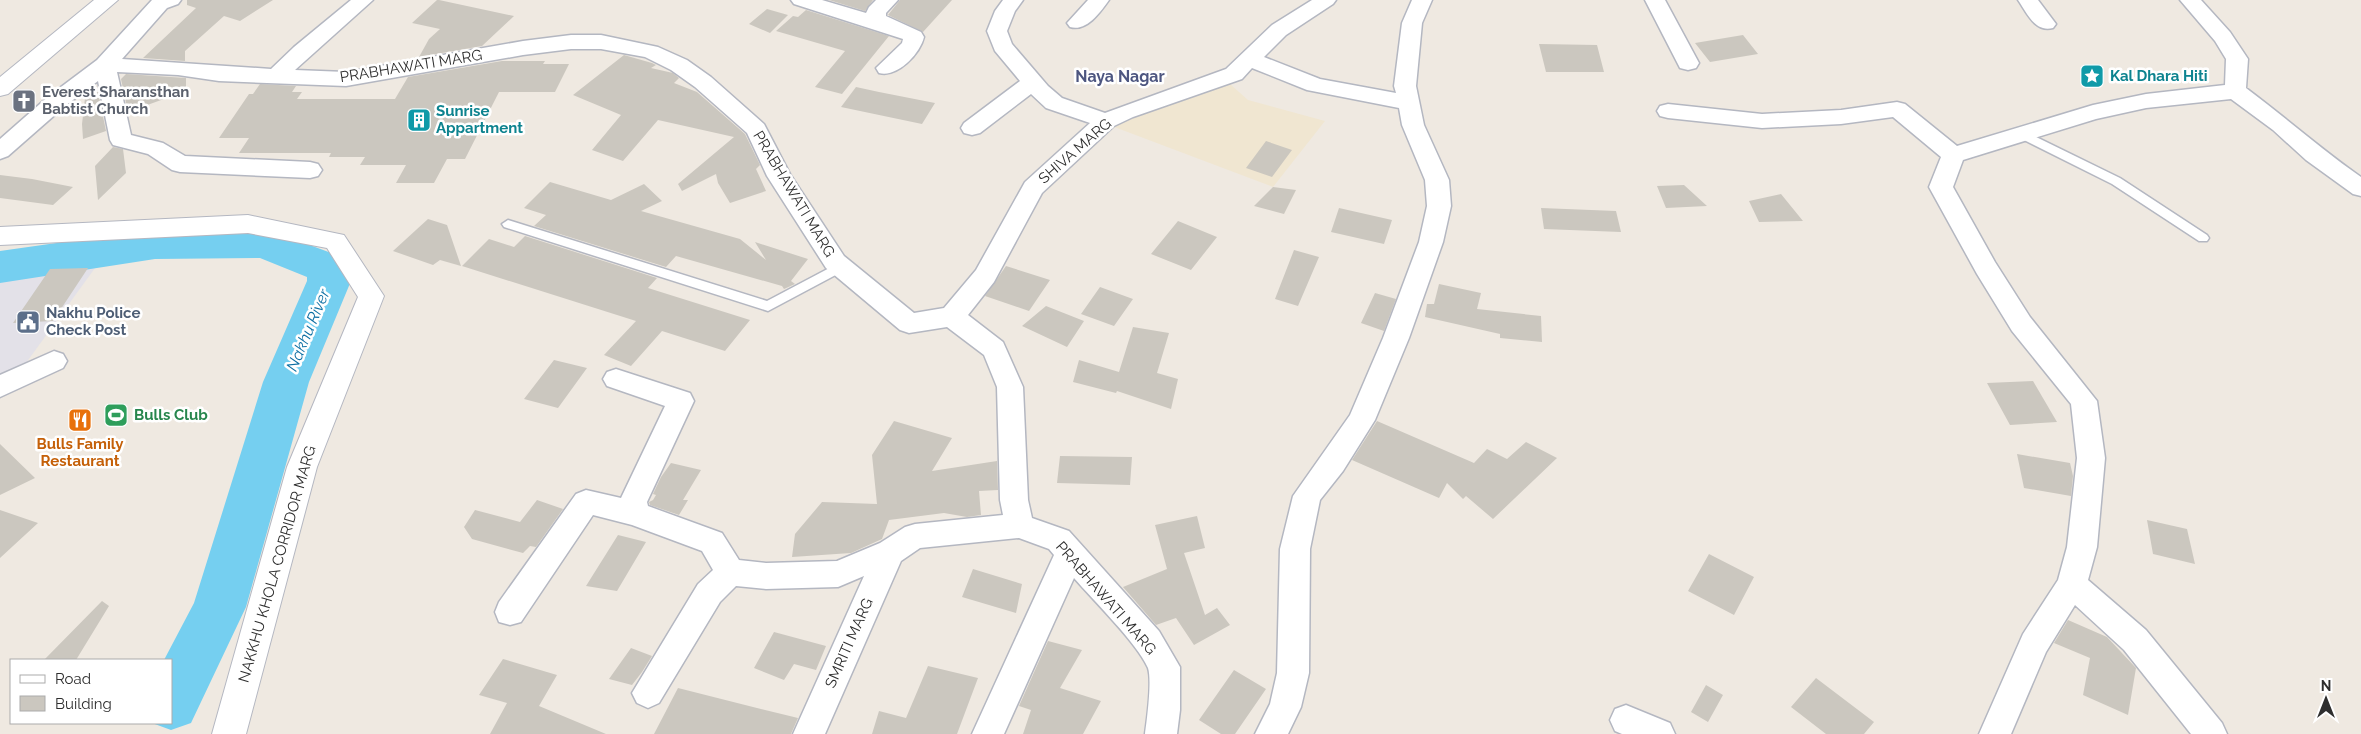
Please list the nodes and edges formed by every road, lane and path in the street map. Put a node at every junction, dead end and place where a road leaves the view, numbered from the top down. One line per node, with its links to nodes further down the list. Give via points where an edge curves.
1 (362, 0): 20 (street)
2 (801, 0): 15 (street)
3 (888, 0): 15 (street, via 876,11)
4 (1013, 0): 21 (street, via 997,30 1002,46)
5 (1099, 0): 13 (street)
6 (1326, 0): 16 (street, SHIVA MARG, via 1278,30)
7 (1422, 0): 24 (street, via 1412,23 1404,86)
8 (1655, 0): 17 (street)
9 (2028, 0): 14 (street)
10 (2190, 0): 23 (street, via 2223,37 2237,59)
11 (102, 1): 22 (street)
12 (164, 1): 18 (street)
13 (1077, 23)
14 (2046, 24)
15 (881, 25): 19 (street, via 908,31 914,37 912,45)
16 (1249, 59): 24 (street, via 1315,85); 26 (street, SHIVA MARG, via 1234,74)
17 (1688, 63)
18 (105, 65): 20 (street, PRABHAWATI MARG); 29 (street, via 56,101); 31 (street, via 121,140 155,148 180,164)
19 (888, 68)
20 (276, 77): 36 (street, PRABHAWATI MARG, via 346,79 571,42 601,42 651,52 679,65 703,82 756,129 780,176)
21 (1034, 82): 26 (street, via 1054,103); 27 (street)
22 (0, 89)
23 (2236, 91): 28 (street, via 2146,101 2092,112); 32 (street, via 2314,155)
24 (1408, 103): 54 (street, via 1413,124 1437,180 1439,206 1430,242 1396,338 1361,420 1307,496 1294,550 1293,673 1285,707)
25 (1668, 111): 30 (street, via 1762,121 1840,117 1897,109)
26 (1106, 121): 37 (street, SHIVA MARG, via 1033,188 985,276)
27 (972, 128)
28 (2022, 134): 30 (street); 35 (lane, via 2116,182)
29 (0, 151)
30 (1953, 155): 46 (street, via 1941,187 2021,324 2084,401 2091,458 2082,547)
31 (310, 170)
32 (2360, 185)
33 (508, 224): 36 (lane, via 768,306)
34 (0, 236): 50 (street, NAKKHU KHOLA CORRIDOR MARG, via 248,224 335,241 371,296 302,467)
35 (2202, 238)
36 (841, 267): 37 (street, PRABHAWATI MARG, via 909,323)
37 (952, 317): 42 (street, via 994,349 1010,387 1014,500)
38 (54, 361): 40 (street)
39 (616, 379): 41 (street, via 682,401 633,502)
40 (0, 387)
41 (634, 514): 45 (street, via 712,542); 47 (street, via 586,502)
42 (1019, 526): 43 (street, via 915,536); 44 (street, PRABHAWATI MARG, via 1059,540)
43 (890, 552): 45 (street, via 838,574 766,576); 51 (street, SMRITI MARG)
44 (1070, 553): 52 (street); 53 (street, PRABHAWATI MARG, via 1148,641 1164,667)
45 (730, 572): 48 (street, via 709,593)
46 (2072, 584): 56 (street, via 2034,644); 57 (street, via 2135,640)
47 (510, 612)
48 (648, 693)
49 (1626, 720): 55 (street)
50 (229, 734)
51 (809, 734)
52 (988, 734)
53 (1161, 734)
54 (1271, 734)
55 (1659, 734)
56 (1996, 734)
57 (2211, 734)

